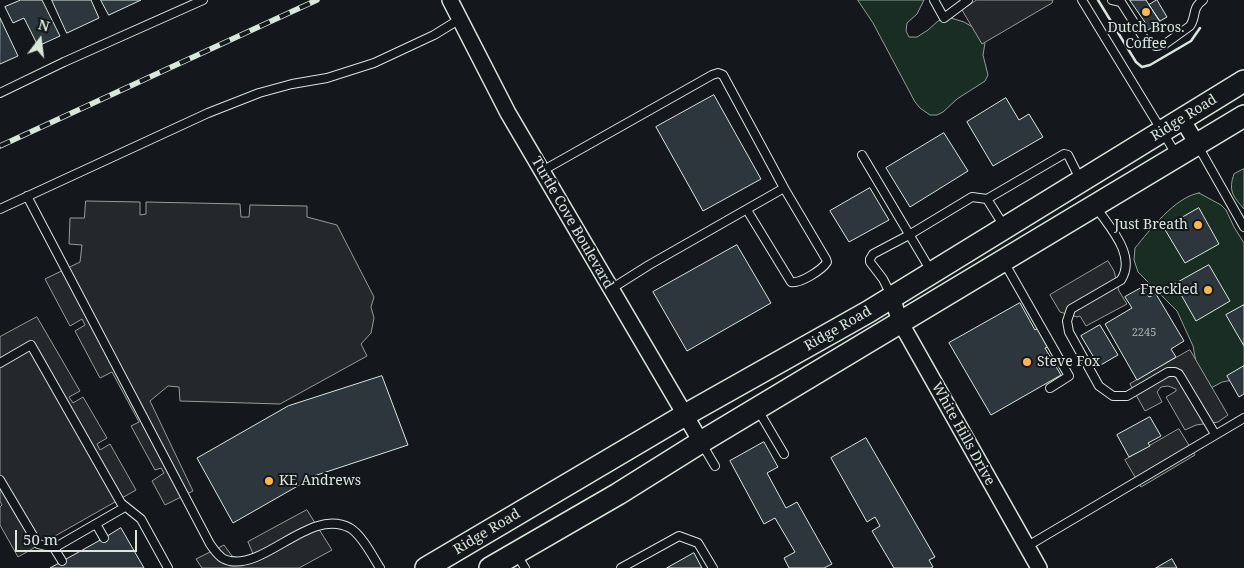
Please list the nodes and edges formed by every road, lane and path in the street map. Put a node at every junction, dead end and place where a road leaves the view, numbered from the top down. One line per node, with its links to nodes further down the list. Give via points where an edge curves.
1 (203, 0): 11 (lane)
2 (450, 0): 9 (street, Turtle Cove Boulevard)
3 (934, 0): 4 (lane, via 944,18)
4 (968, 0)
5 (1082, 0): 14 (lane)
6 (1112, 0): 7 (lane)
7 (1121, 1): 8 (lane, via 1147,42 1156,46 1165,44 1190,26)
8 (1198, 2)
9 (460, 19): 18 (street, Turtle Cove Boulevard); 21 (lane, via 374,63 327,78 259,93 208,113)
10 (1244, 81): 13 (main road, Ridge Road)
11 (0, 93)
12 (1244, 116): 15 (main road, Ridge Road)
13 (1182, 119): 14 (main road, Ridge Road); 15 (street)
14 (1163, 131): 17 (lane); 19 (main road, Ridge Road)
15 (1197, 144): 17 (main road, Ridge Road); 26 (lane)
16 (862, 155): 28 (lane)
17 (1178, 155): 23 (main road, Ridge Road)
18 (542, 171): 20 (lane, via 718,74 723,75); 31 (street, Turtle Cove Boulevard)
19 (1080, 181): 22 (lane, via 1068,155 1064,154); 27 (main road, Ridge Road)
20 (784, 188): 25 (lane); 25 (lane, via 826,259 823,268 796,283 791,282)
21 (28, 196): 24 (lane); 52 (lane, via 210,544 221,558 238,564 255,561 319,526 335,524 351,528)
22 (988, 199): 27 (lane); 28 (lane, via 972,197)
23 (1095, 205): 29 (main road, Ridge Road); 39 (lane, via 1124,249 1127,265 1121,280 1071,309 1067,321 1069,332 1098,386 1113,396 1127,396 1168,372 1179,374)
24 (0, 209)
25 (746, 210): 31 (lane)
26 (1244, 227)
27 (1005, 228): 30 (main road, Ridge Road)
28 (909, 234): 30 (lane); 32 (lane, via 873,254 870,259)
29 (1003, 260): 33 (main road, Ridge Road); 35 (lane, via 1069,376)
30 (932, 272): 32 (main road, Ridge Road)
31 (611, 289): 37 (street, Turtle Cove Boulevard)
32 (892, 297): 33 (street, White Hills Drive); 37 (main road, Ridge Road)
33 (900, 322): 36 (main road, Ridge Road); 47 (street, White Hills Drive)
34 (0, 363): 44 (lane, via 31,345)
35 (1050, 388)
36 (757, 409): 40 (main road, Ridge Road); 41 (lane)
37 (685, 415): 40 (street, Turtle Cove Boulevard); 53 (main road, Ridge Road)
38 (1244, 418): 39 (lane)
39 (1215, 434): 47 (lane)
40 (701, 442): 42 (lane); 49 (main road, Ridge Road)
41 (784, 454)
42 (715, 466)
43 (0, 480): 48 (lane, via 38,544)
44 (125, 507): 45 (lane); 51 (lane, via 141,519)
45 (96, 524): 46 (lane); 48 (lane)
46 (104, 538)
47 (1026, 546): 57 (street, White Hills Drive)
48 (54, 548): 50 (lane)
49 (521, 560): 54 (main road, Ridge Road)
50 (62, 561)
51 (168, 568)
52 (380, 568)
53 (426, 568)
54 (490, 568)
55 (621, 568): 56 (lane, via 679,536 698,542)
56 (713, 568)
57 (1038, 568)

